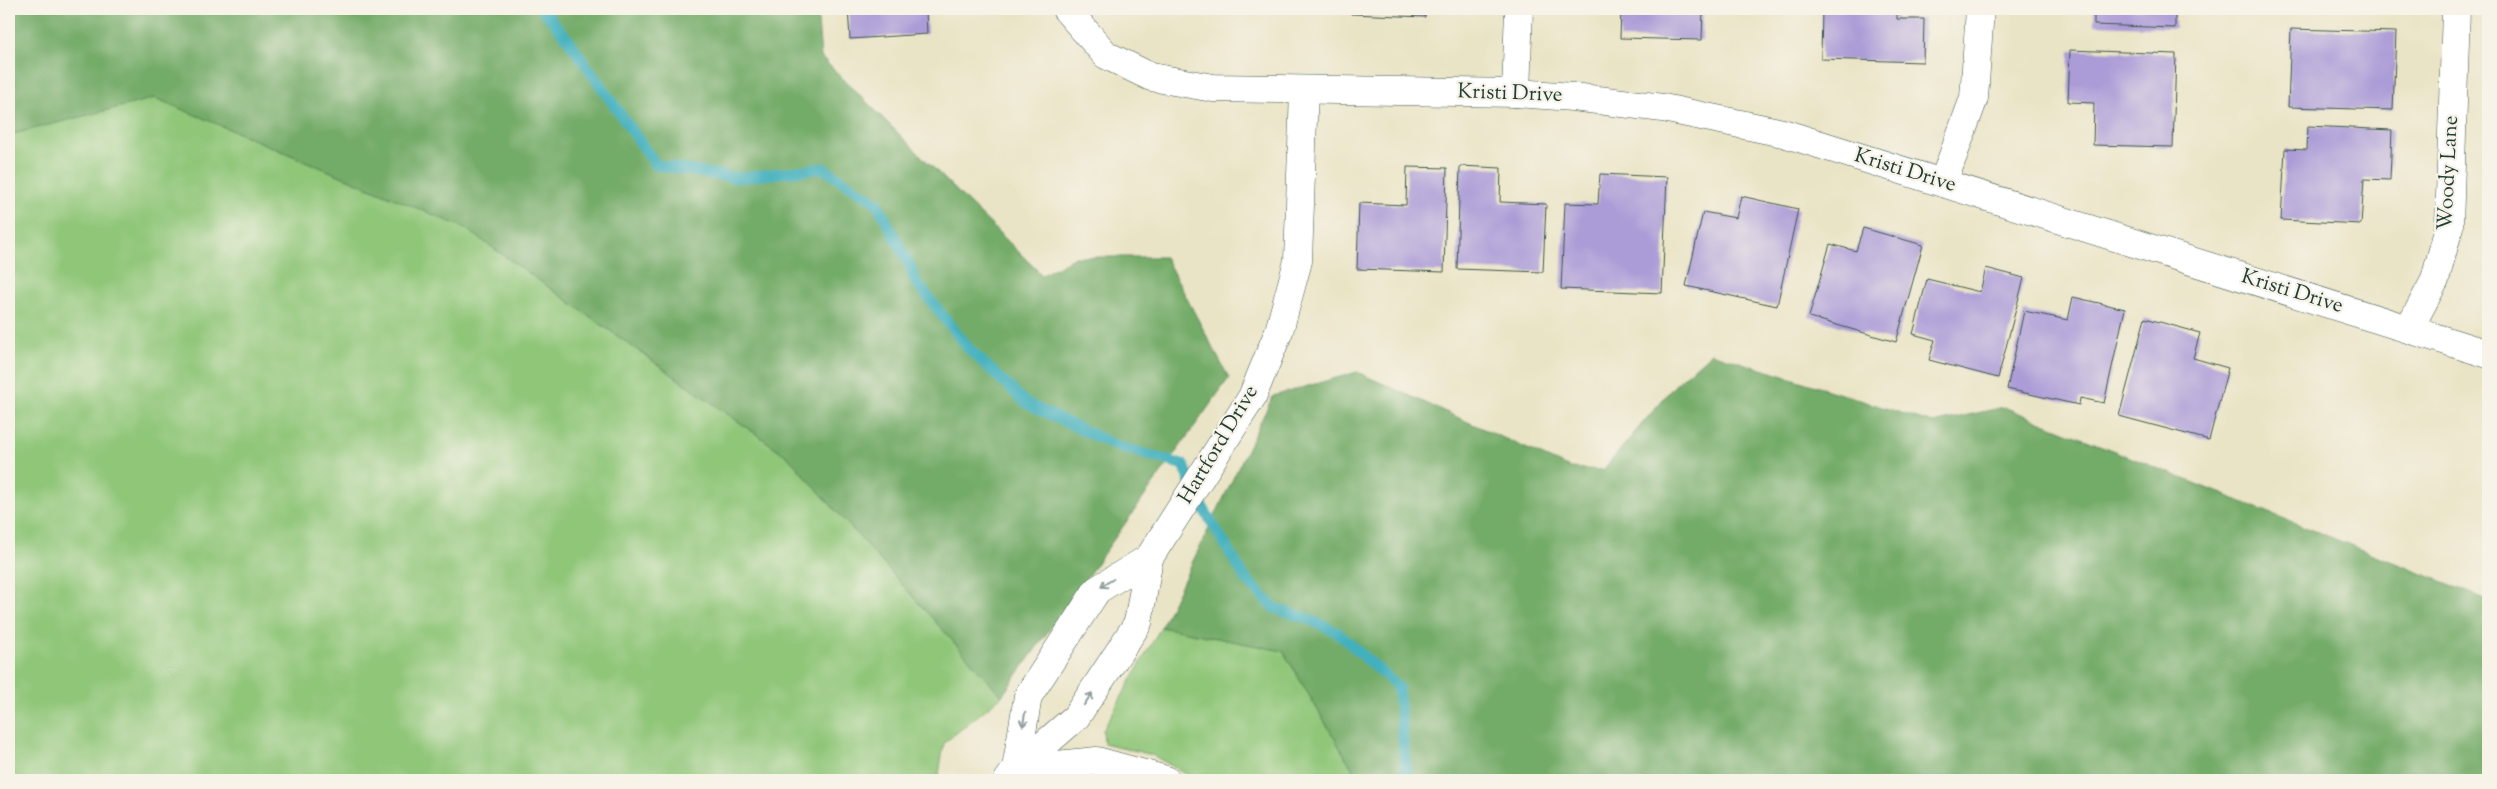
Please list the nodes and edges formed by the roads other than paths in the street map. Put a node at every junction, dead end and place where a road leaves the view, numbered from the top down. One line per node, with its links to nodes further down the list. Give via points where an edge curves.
1 (1066, 9): 5 (street, Kristi Drive, via 1106,55 1151,78 1213,88)
2 (1519, 9): 6 (street)
3 (1980, 9): 7 (street, via 1974,98)
4 (2456, 9): 8 (street, Woody Lane, via 2449,227 2435,280)
5 (1304, 90): 6 (street, Kristi Drive); 10 (street, Hartford Drive, via 1298,261 1279,331 1252,397)
6 (1516, 93): 7 (street, Kristi Drive, via 1573,96 1663,108 1773,131)
7 (1943, 183): 8 (street, Kristi Drive)
8 (2409, 329): 9 (street, Kristi Drive)
9 (2488, 354)
10 (1149, 558): 11 (street, Hartford Drive, one-way to 10, via 1076,717 1138,623); 11 (street, Hartford Drive, one-way to 11, via 1097,590 1028,696)
11 (1012, 775): 12 (street, via 1097,761)
12 (1166, 780)

